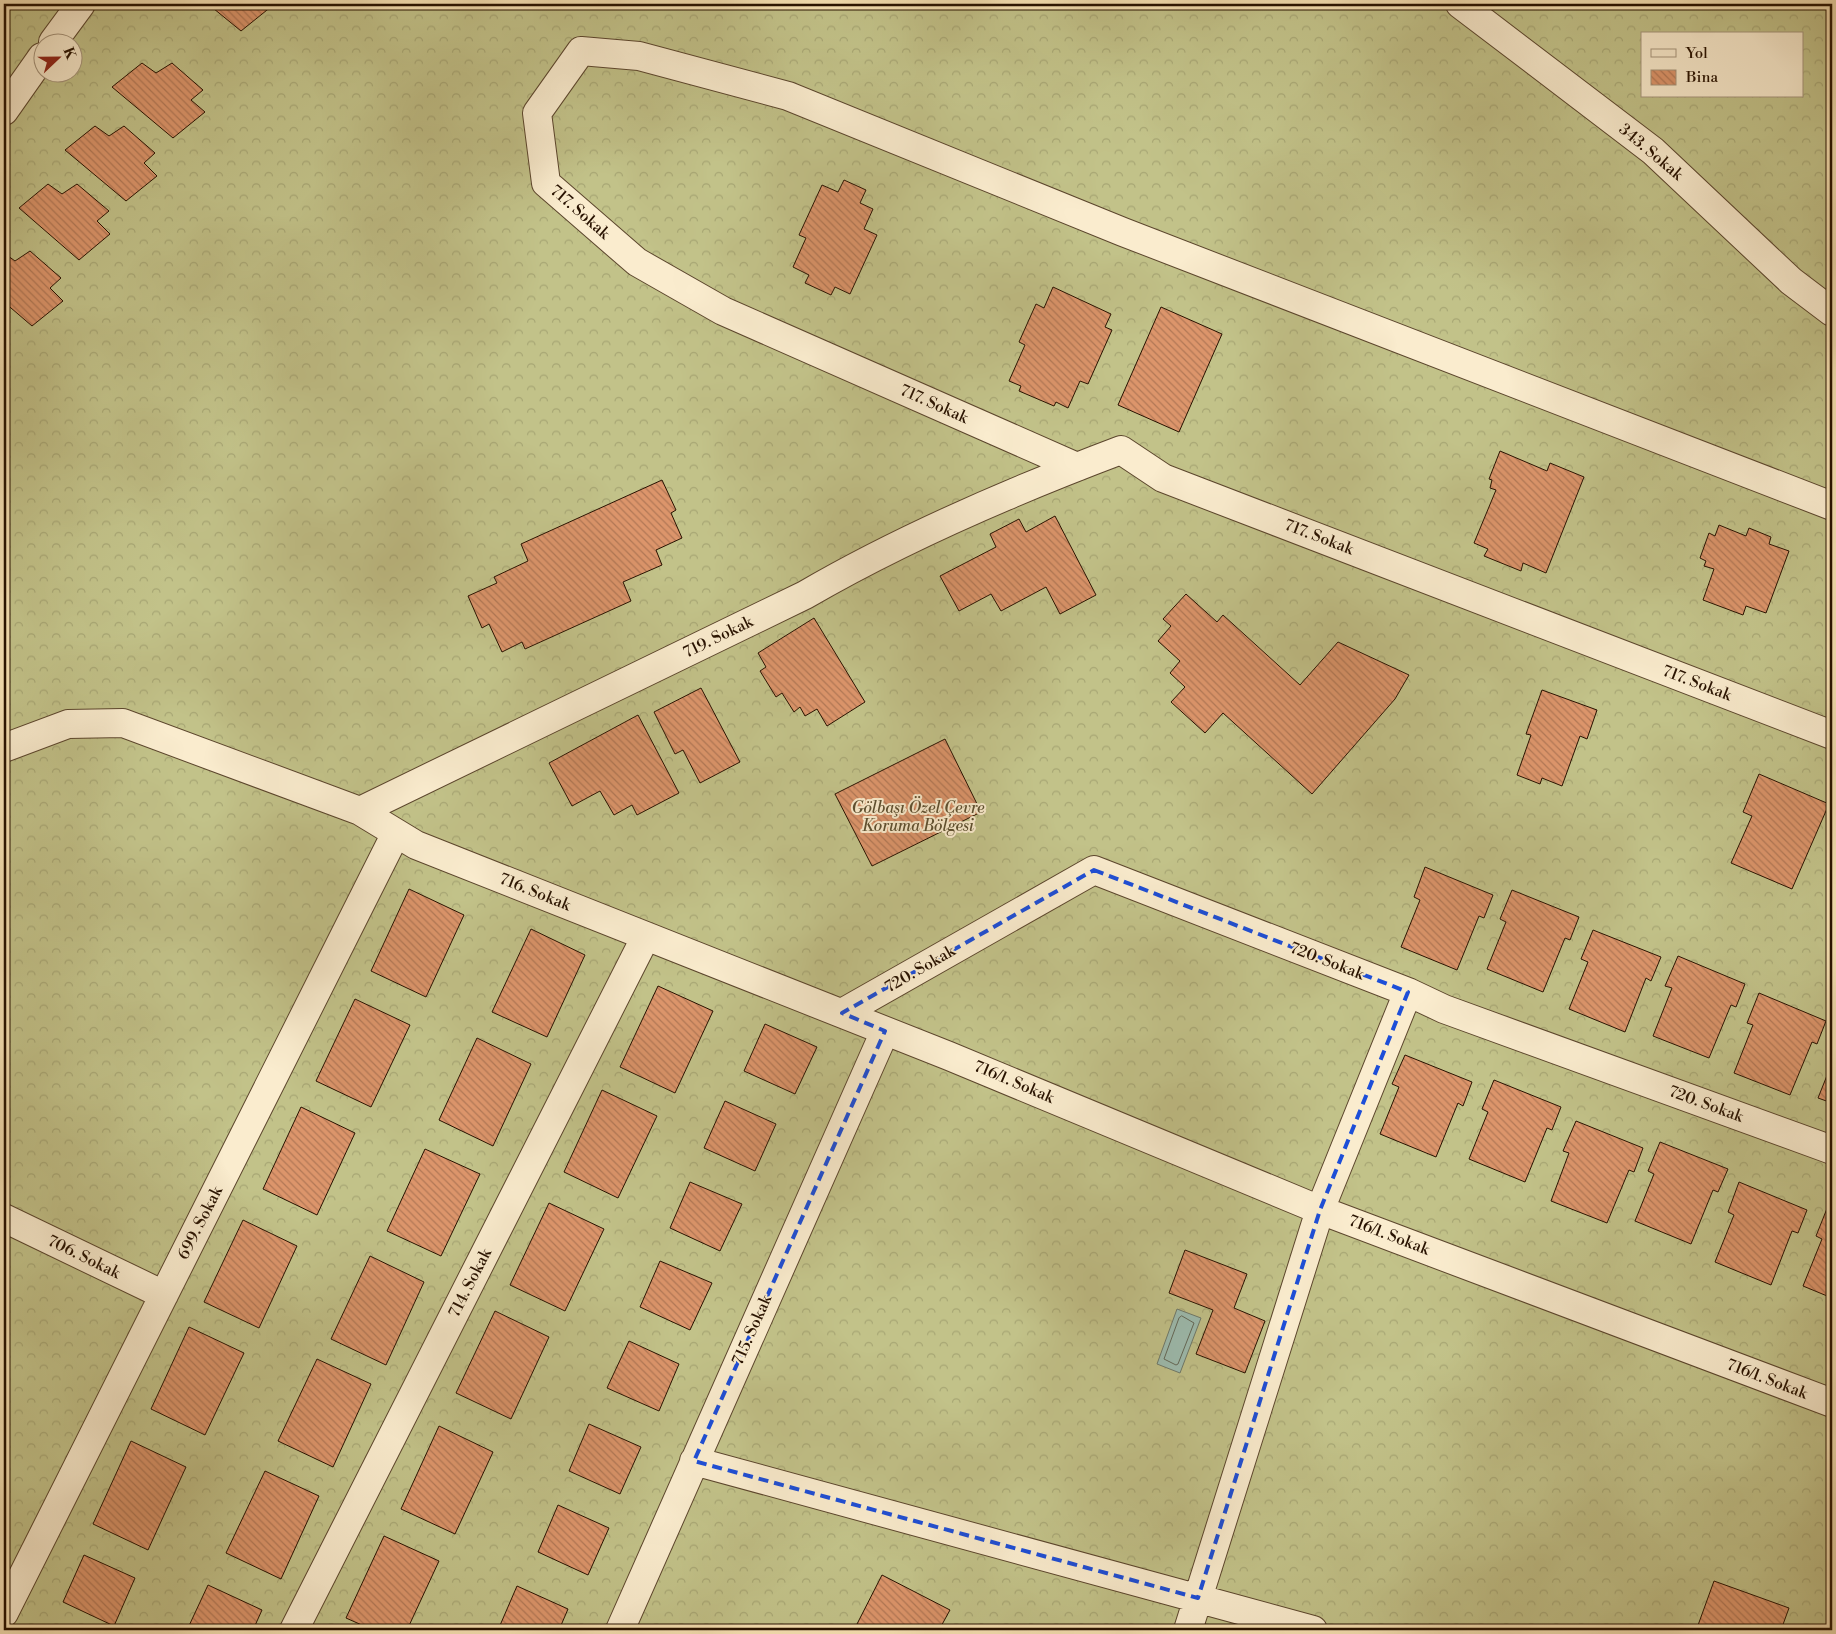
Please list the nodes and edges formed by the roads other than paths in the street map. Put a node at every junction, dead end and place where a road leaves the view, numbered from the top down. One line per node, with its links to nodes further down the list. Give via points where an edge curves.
1 (81, 4): 3 (street)
2 (1460, 4): 6 (street, 343. Sokak, via 1653,150 1791,281)
3 (60, 32)
4 (32, 71): 5 (street)
5 (4, 111)
6 (1832, 312)
7 (1077, 466): 8 (street, 717. Sokak, via 724,311 637,262 546,183 537,113 581,52 639,56 788,96 1123,232); 9 (street, 717. Sokak, via 1121,450 1163,478); 11 (street, 719. Sokak, via 852,567 805,595)
8 (1832, 506)
9 (1832, 735)
10 (4, 748): 11 (street, 716. Sokak, via 68,724 123,723)
11 (360, 811): 12 (street, 716. Sokak)
12 (396, 833): 13 (street, 716. Sokak, via 416,845); 21 (street, 699. Sokak)
13 (646, 936): 15 (street, 716. Sokak); 26 (street, 714. Sokak)
14 (1408, 992): 15 (street, 720. Sokak, via 1094,870); 18 (street, 720. Sokak, via 1444,1009); 19 (street)
15 (842, 1014): 16 (street, 716. Sokak)
16 (885, 1031): 17 (street, 716. Sokak); 23 (street, 715. Sokak)
17 (949, 1056): 19 (street, 716/1. Sokak)
18 (1832, 1150)
19 (1320, 1210): 22 (street, 716/1. Sokak); 24 (street)
20 (4, 1218): 21 (street, 706. Sokak)
21 (164, 1295): 25 (street, 699. Sokak)
22 (1832, 1404)
23 (694, 1462): 24 (street); 27 (street, 715. Sokak)
24 (1198, 1598): 28 (street); 29 (street)
25 (4, 1613)
26 (294, 1630)
27 (620, 1630)
28 (1188, 1630)
29 (1313, 1630)

